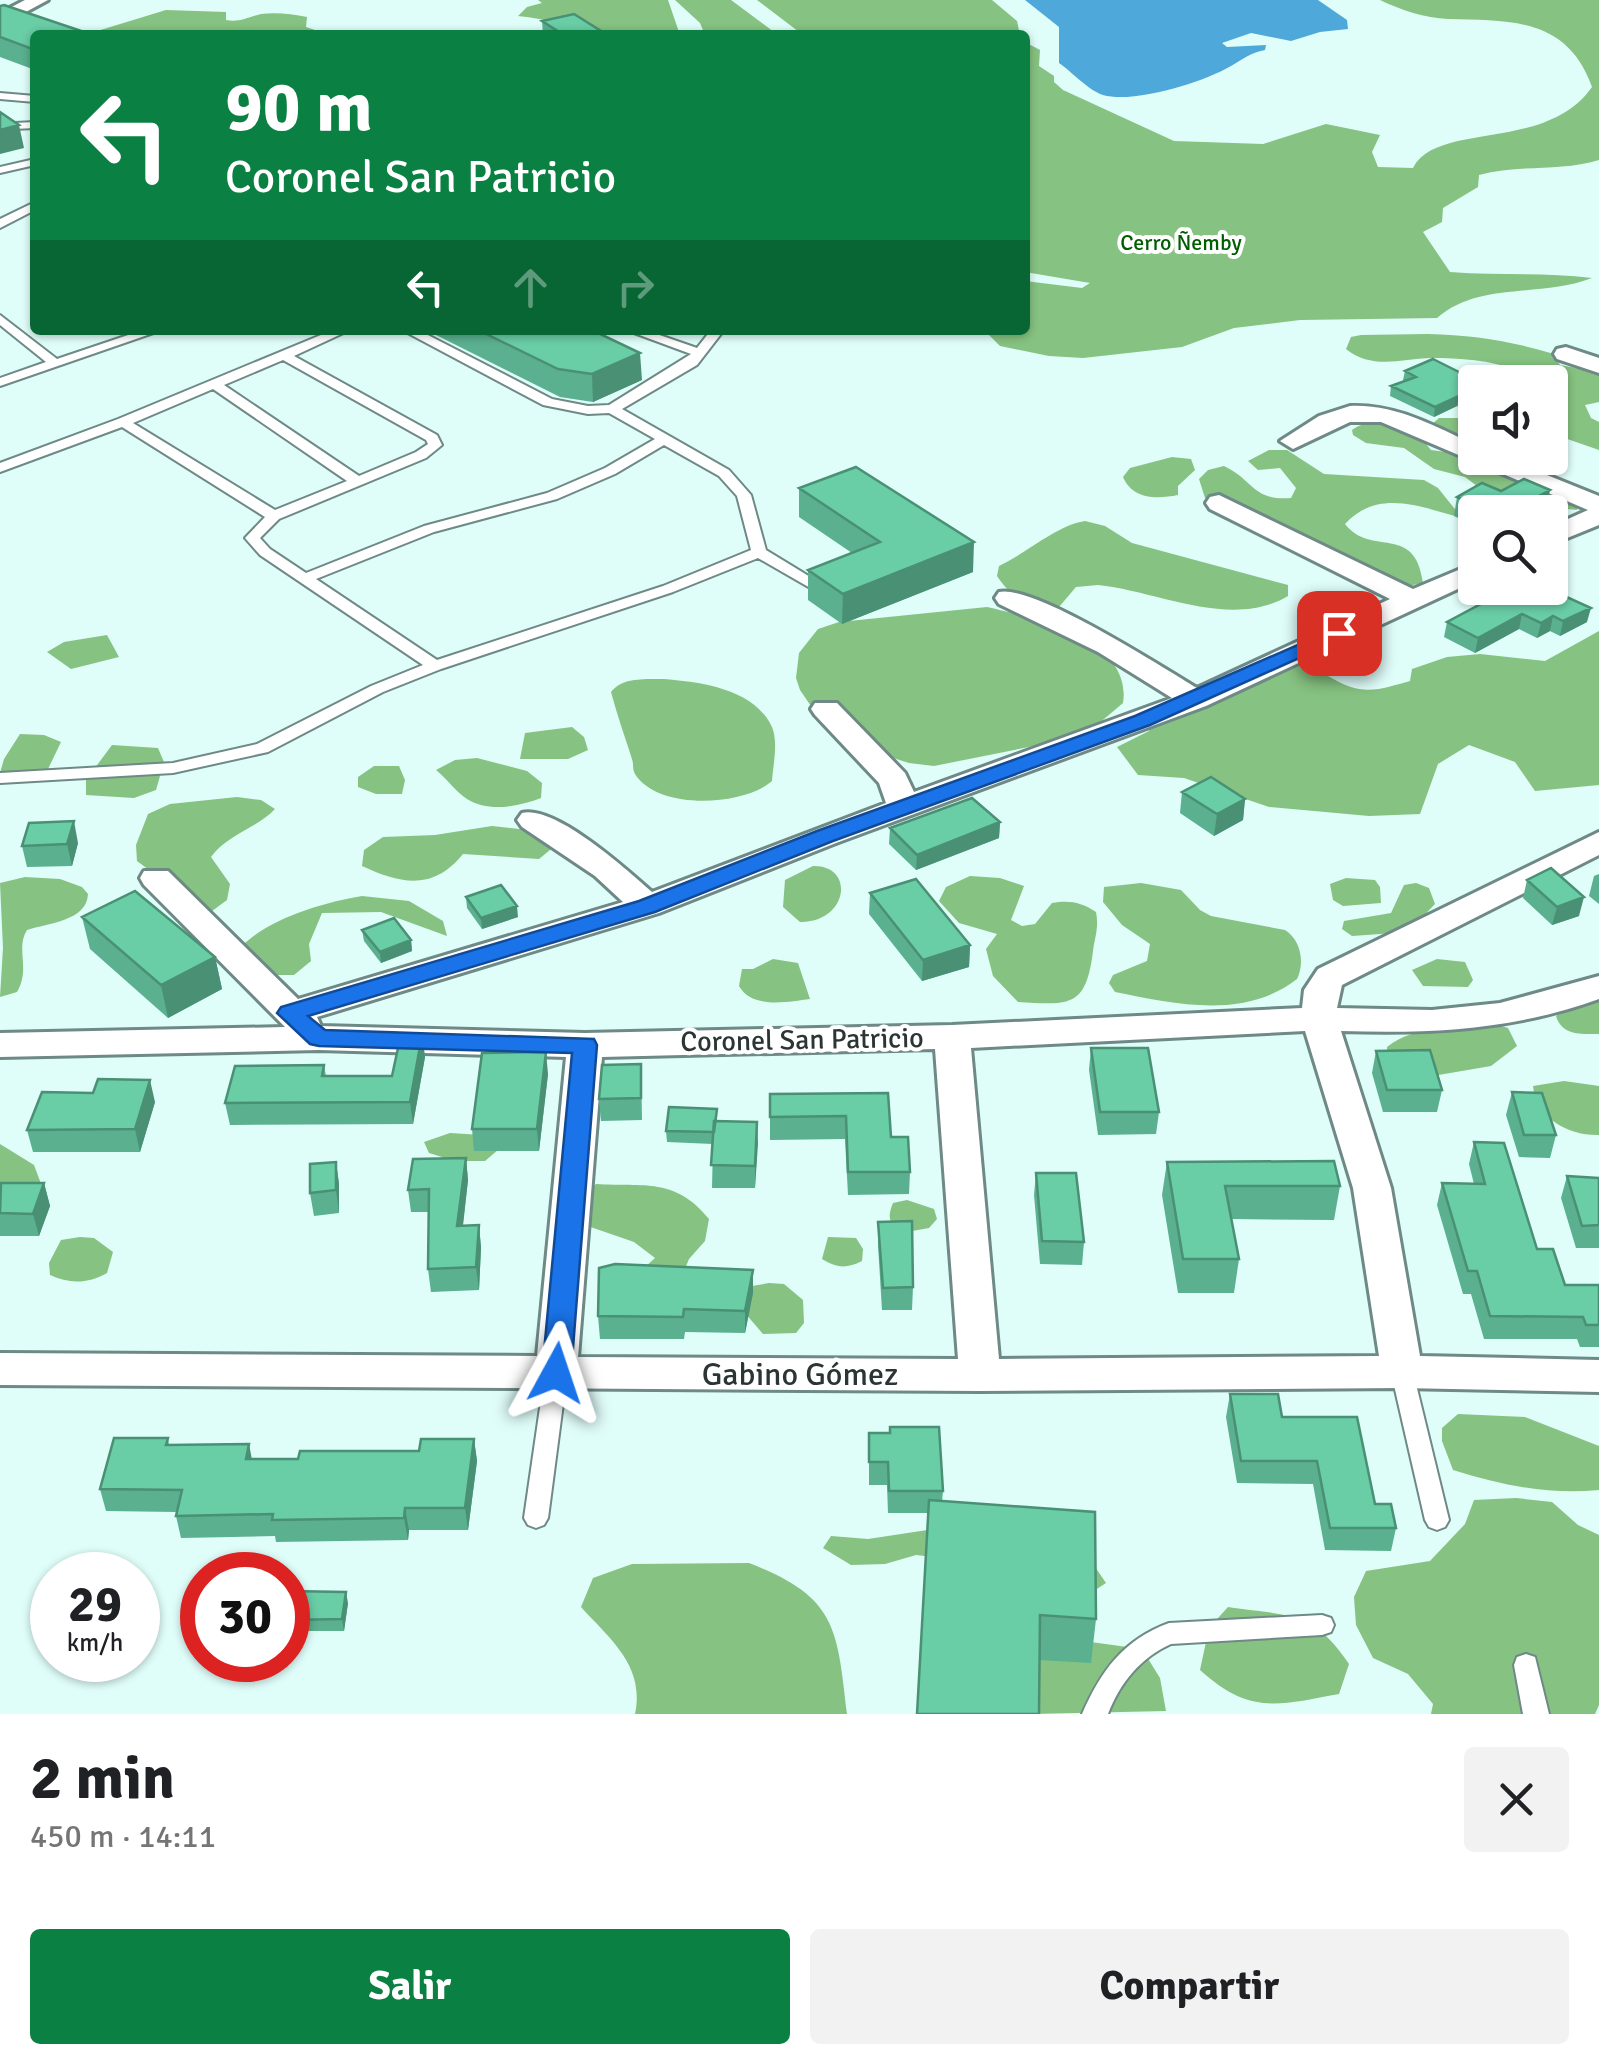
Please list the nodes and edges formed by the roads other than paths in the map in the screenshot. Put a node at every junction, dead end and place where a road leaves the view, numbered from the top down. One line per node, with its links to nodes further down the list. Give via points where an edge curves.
1 (40, 0): 2 (street)
2 (0, 20)
3 (0, 96): 4 (lane)
4 (30, 99)
5 (0, 120): 6 (lane)
6 (30, 125)
7 (30, 163): 8 (lane)
8 (0, 170)
9 (30, 208): 10 (lane)
10 (0, 224)
11 (0, 319): 20 (lane)
12 (141, 335): 20 (lane)
13 (332, 335): 19 (lane)
14 (418, 335): 24 (lane, via 548,402)
15 (647, 335): 17 (lane)
16 (714, 335): 17 (lane)
17 (700, 352): 24 (lane)
18 (1566, 354): 21 (street)
19 (284, 356): 23 (lane); 31 (lane, via 432,438 435,445 421,455)
20 (56, 364): 22 (lane)
21 (1599, 366)
22 (0, 382)
23 (214, 384): 25 (lane); 31 (lane)
24 (612, 408): 26 (lane)
25 (123, 422): 29 (lane); 35 (lane)
26 (666, 438): 37 (lane, via 724,473 744,495); 38 (lane, via 552,496 429,529)
27 (1293, 441): 28 (street, via 1347,414 1366,414 1408,423)
28 (1458, 447)
29 (0, 468)
30 (1526, 475): 33 (street)
31 (357, 481): 35 (lane)
32 (1219, 503): 42 (street)
33 (1599, 505)
34 (1599, 515): 36 (street)
35 (274, 516): 38 (lane, via 252,538)
36 (1568, 529)
37 (759, 552): 40 (lane); 43 (lane)
38 (308, 577): 43 (lane)
39 (1458, 579): 42 (street)
40 (817, 586)
41 (1009, 598): 44 (street, via 1108,646)
42 (1412, 599): 44 (street)
43 (434, 666): 46 (lane, via 262,748 218,761)
44 (1195, 700): 47 (street)
45 (826, 709): 47 (street, via 894,780 902,802)
46 (0, 778)
47 (896, 812): 51 (street)
48 (532, 820): 51 (street, via 607,868)
49 (1599, 842): 54 (street, via 1330,977 1321,990)
50 (156, 878): 53 (street)
51 (647, 906): 53 (street)
52 (1599, 988): 54 (street, Coronel San Patricio, via 1557,1002 1432,1022)
53 (290, 1013): 56 (street)
54 (1319, 1019): 55 (street, Coronel San Patricio); 60 (street, via 1372,1188)
55 (952, 1037): 57 (street, Coronel San Patricio); 62 (street)
56 (319, 1038): 57 (street, Coronel San Patricio); 58 (street, Coronel San Patricio)
57 (585, 1045): 61 (street)
58 (0, 1046)
59 (0, 1370): 61 (street, Gabino Gómez)
60 (1402, 1372): 62 (street, Gabino Gómez); 63 (street, Gabino Gómez); 65 (lane)
61 (556, 1373): 62 (street, Gabino Gómez); 64 (lane)
62 (980, 1375)
63 (1599, 1376)
64 (536, 1518)
65 (1437, 1520)
66 (1322, 1625): 68 (lane, via 1168,1634 1147,1642 1122,1667)
67 (1526, 1665): 69 (lane)
68 (1095, 1714)
69 (1536, 1714)

